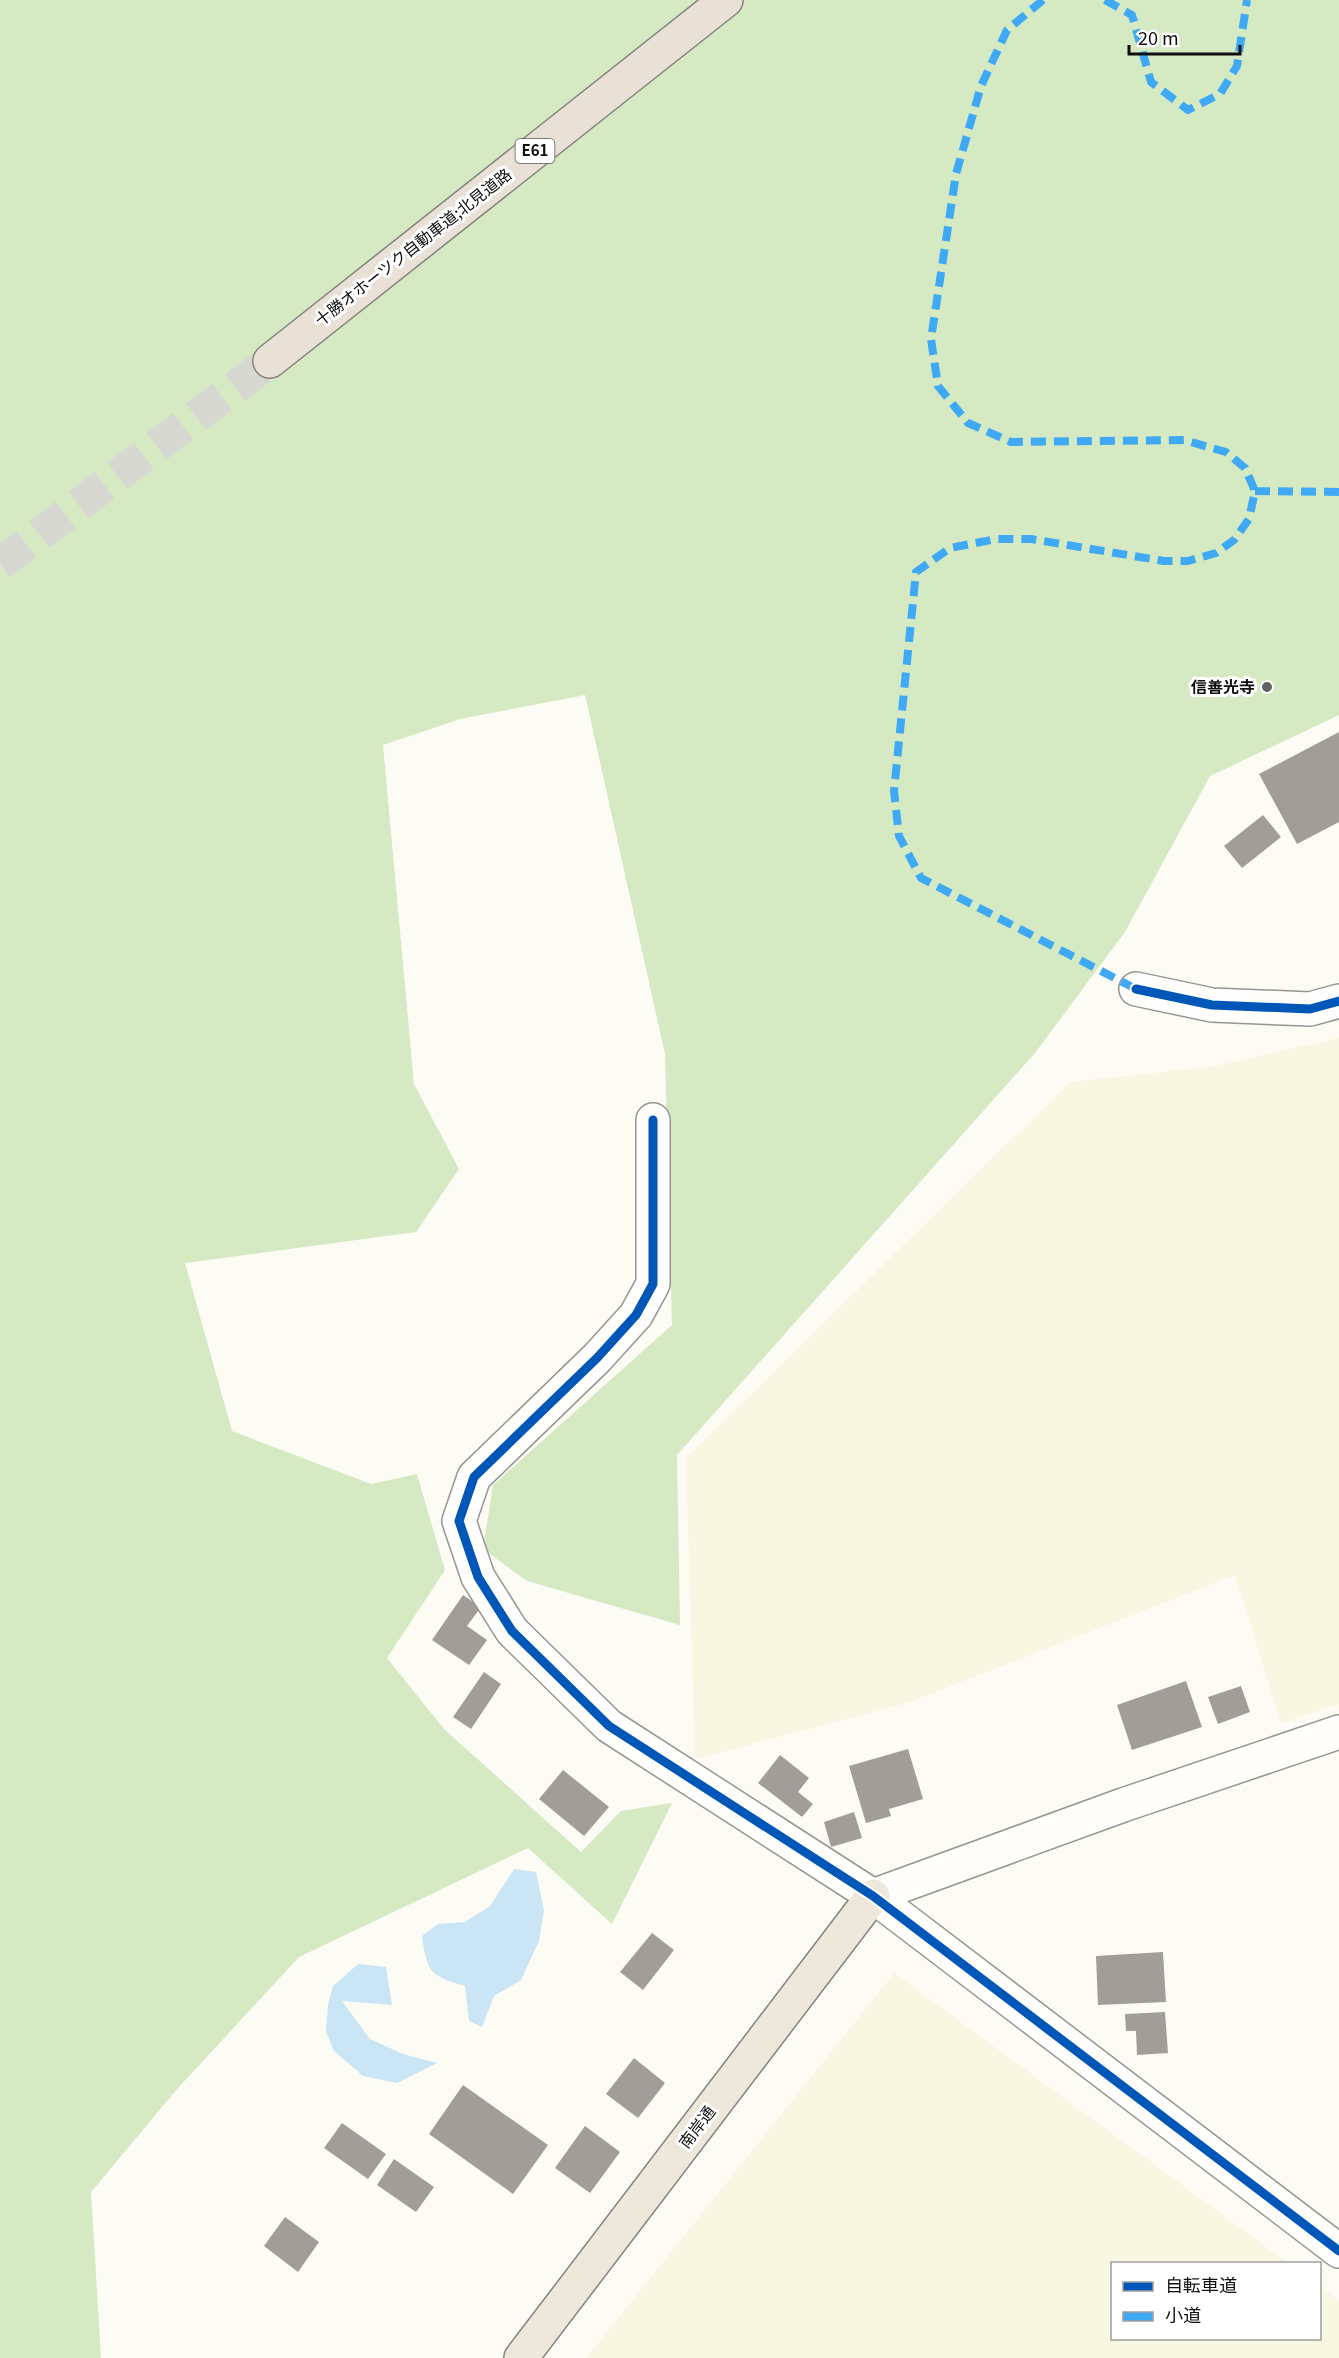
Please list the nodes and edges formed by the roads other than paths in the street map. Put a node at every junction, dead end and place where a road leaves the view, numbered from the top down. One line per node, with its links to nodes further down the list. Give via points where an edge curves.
1 (726, 0): 2 (highway, 十勝オホーツク自動車道;北見道路 / E61)
2 (270, 361)
3 (1136, 989): 4 (street, via 1212,1005 1310,1009)
4 (1339, 1001)
5 (653, 1120): 7 (street, via 653,1284 636,1315 597,1358 474,1477 459,1521 478,1576 512,1631 609,1726)
6 (1339, 1732): 7 (street, via 1123,1804)
7 (873, 1896): 8 (street); 9 (main road, 南岸通)
8 (1339, 2251)
9 (521, 2358)

